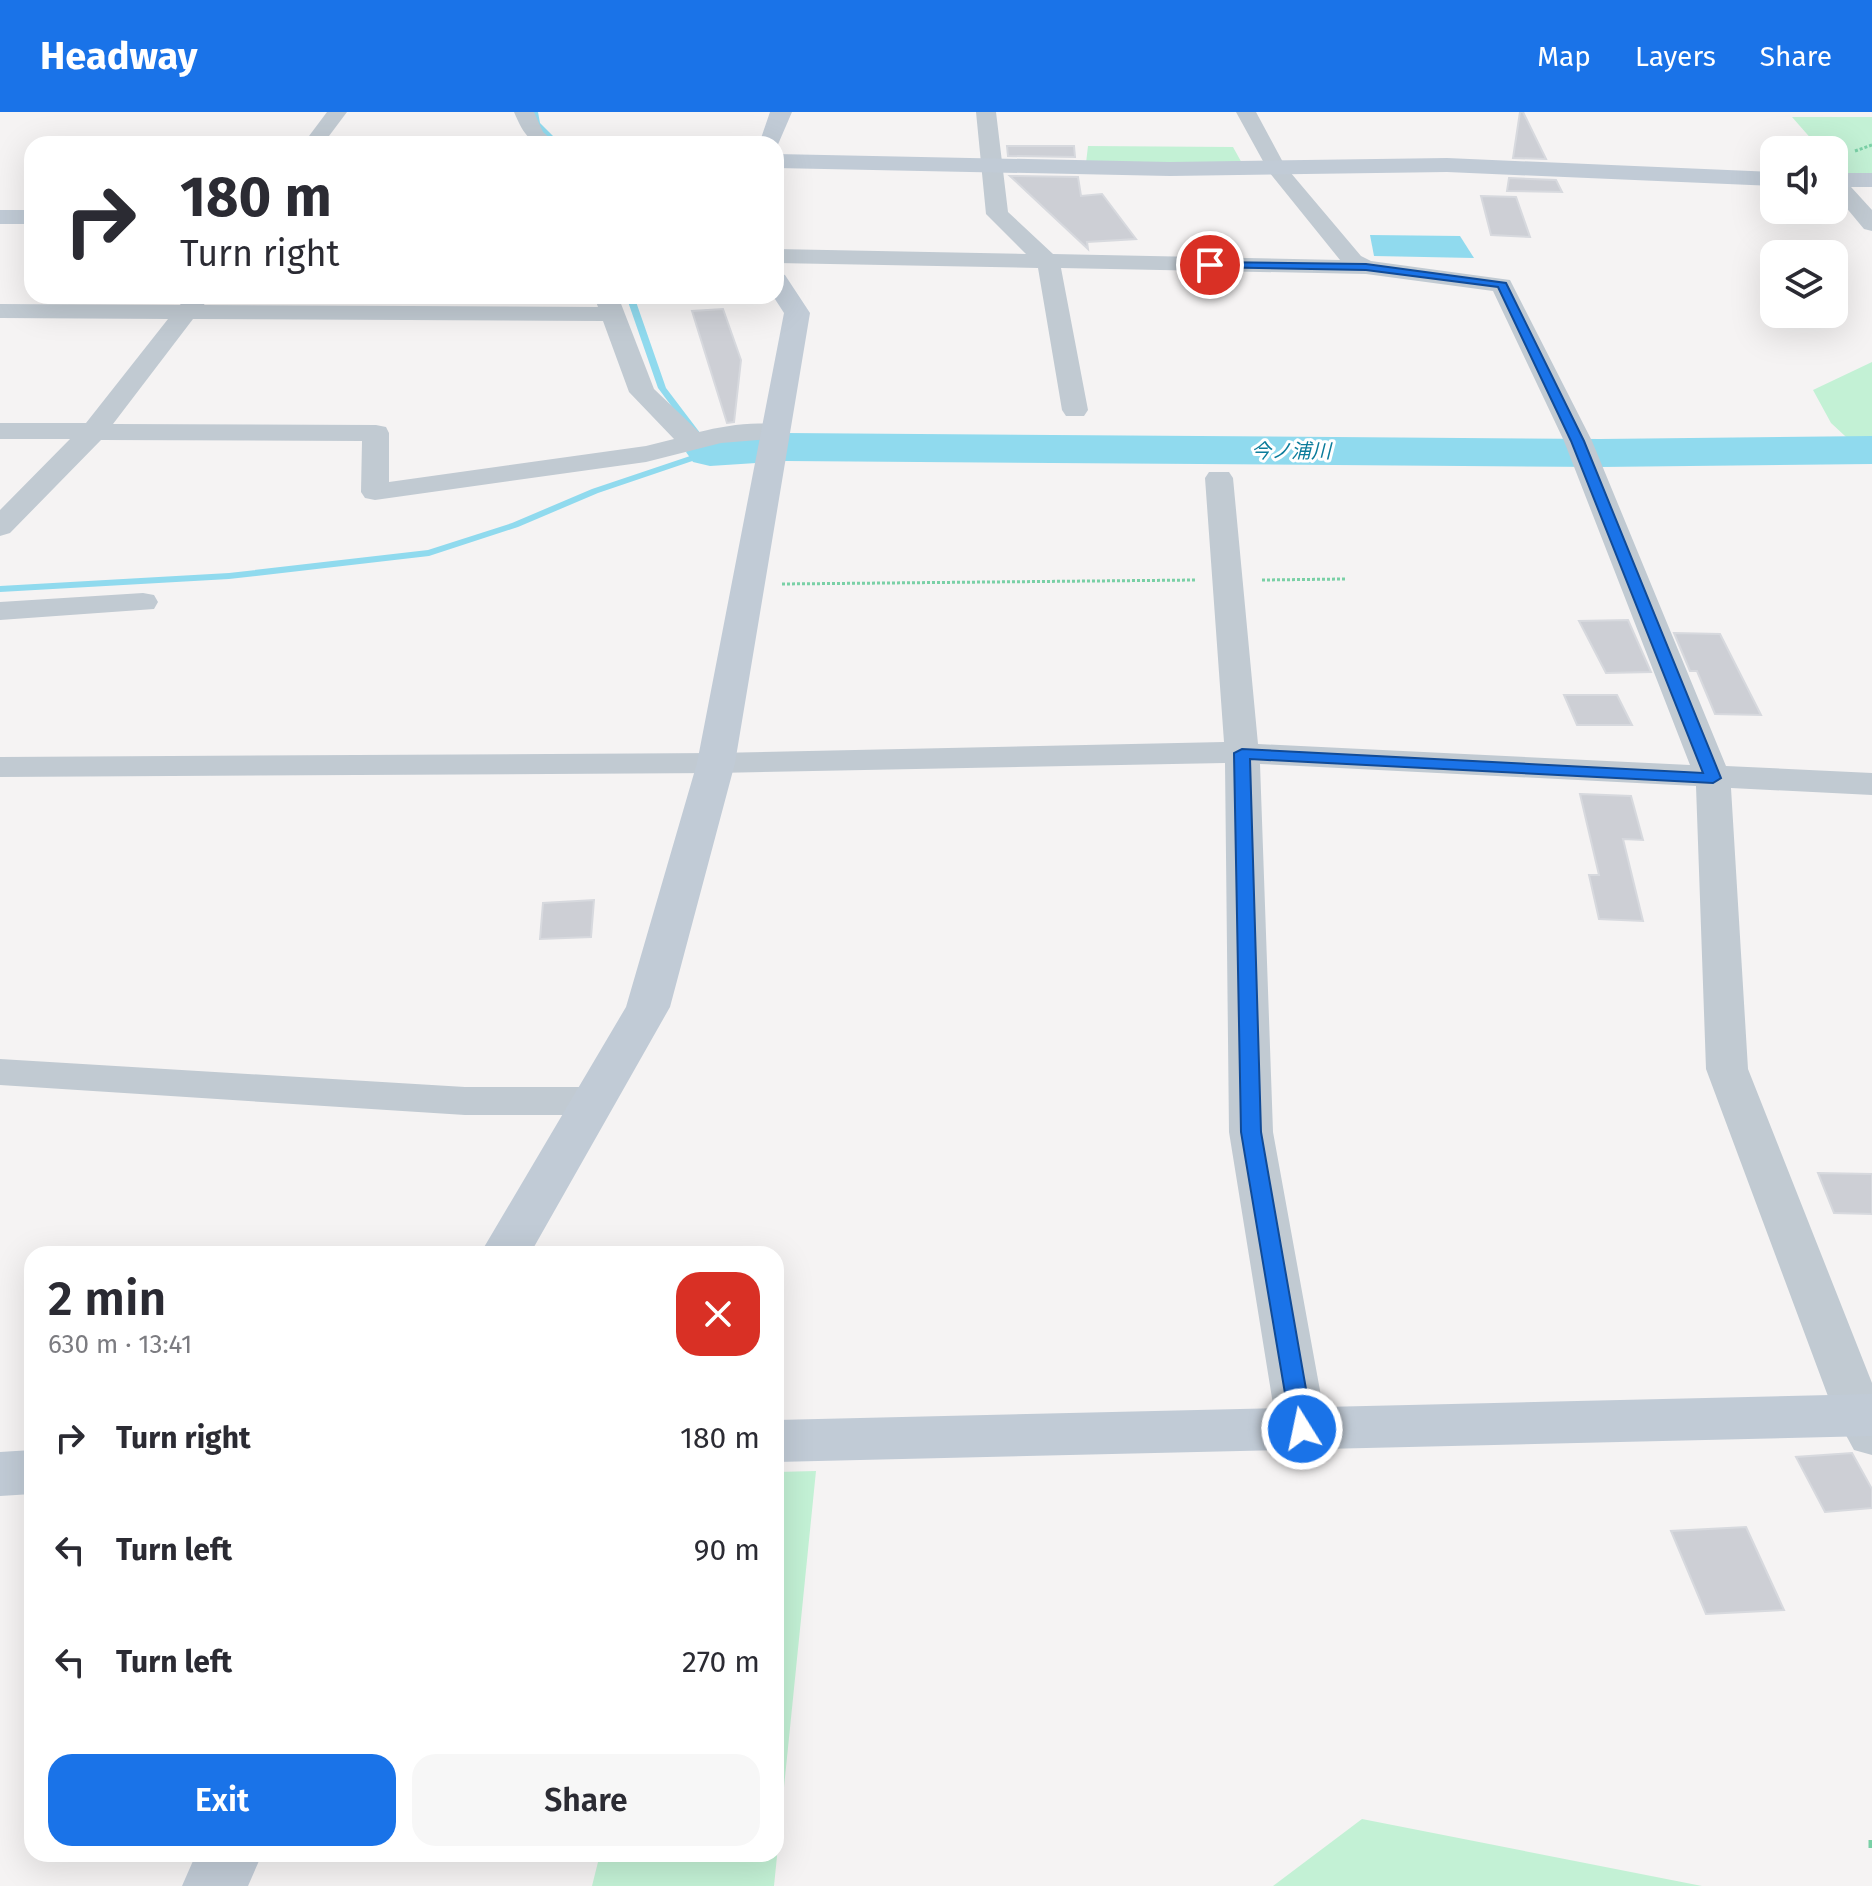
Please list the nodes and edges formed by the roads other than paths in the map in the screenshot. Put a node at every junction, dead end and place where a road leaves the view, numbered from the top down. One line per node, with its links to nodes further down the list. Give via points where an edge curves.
1 (337, 112): 6 (street)
2 (524, 112): 7 (street)
3 (781, 112): 8 (street)
4 (986, 112): 10 (street)
5 (1246, 112): 11 (street)
6 (319, 136)
7 (535, 136)
8 (773, 136)
9 (784, 161): 10 (street)
10 (994, 165): 11 (street); 20 (street, via 997,214)
11 (1276, 168): 12 (street, via 1447,165); 21 (street, via 1353,261)
12 (1760, 178)
13 (1848, 180): 14 (street)
14 (1872, 180)
15 (1848, 196): 18 (street)
16 (0, 217): 17 (street)
17 (24, 217)
18 (1872, 224)
19 (784, 256): 20 (street)
20 (1049, 263): 21 (street); 26 (street)
21 (1366, 267): 38 (street, via 1502,285 1578,441)
22 (784, 293): 29 (street, via 797,313)
23 (192, 304): 24 (street); 25 (street); 28 (street)
24 (608, 305): 30 (street, via 642,392)
25 (0, 311)
26 (1075, 410)
27 (0, 431): 28 (street)
28 (93, 432): 30 (street, via 376,433 375,492 646,454); 32 (street)
29 (773, 432): 30 (street); 36 (street)
30 (693, 442)
31 (1219, 478): 35 (street)
32 (0, 527)
33 (143, 602): 34 (street)
34 (0, 611)
35 (1242, 753): 36 (street); 38 (street); 44 (street, via 1251,1132)
36 (716, 763): 37 (street); 41 (street, via 648,1007)
37 (0, 767)
38 (1713, 778): 39 (street); 43 (street, via 1727,1069)
39 (1872, 784)
40 (0, 1072): 41 (street, via 465,1101)
41 (592, 1101): 42 (street)
42 (510, 1246)
43 (1868, 1422): 44 (street)
44 (1302, 1429): 45 (street)
45 (784, 1441)
46 (24, 1472): 47 (street)
47 (0, 1474)
48 (226, 1862): 49 (street)
49 (215, 1886)

